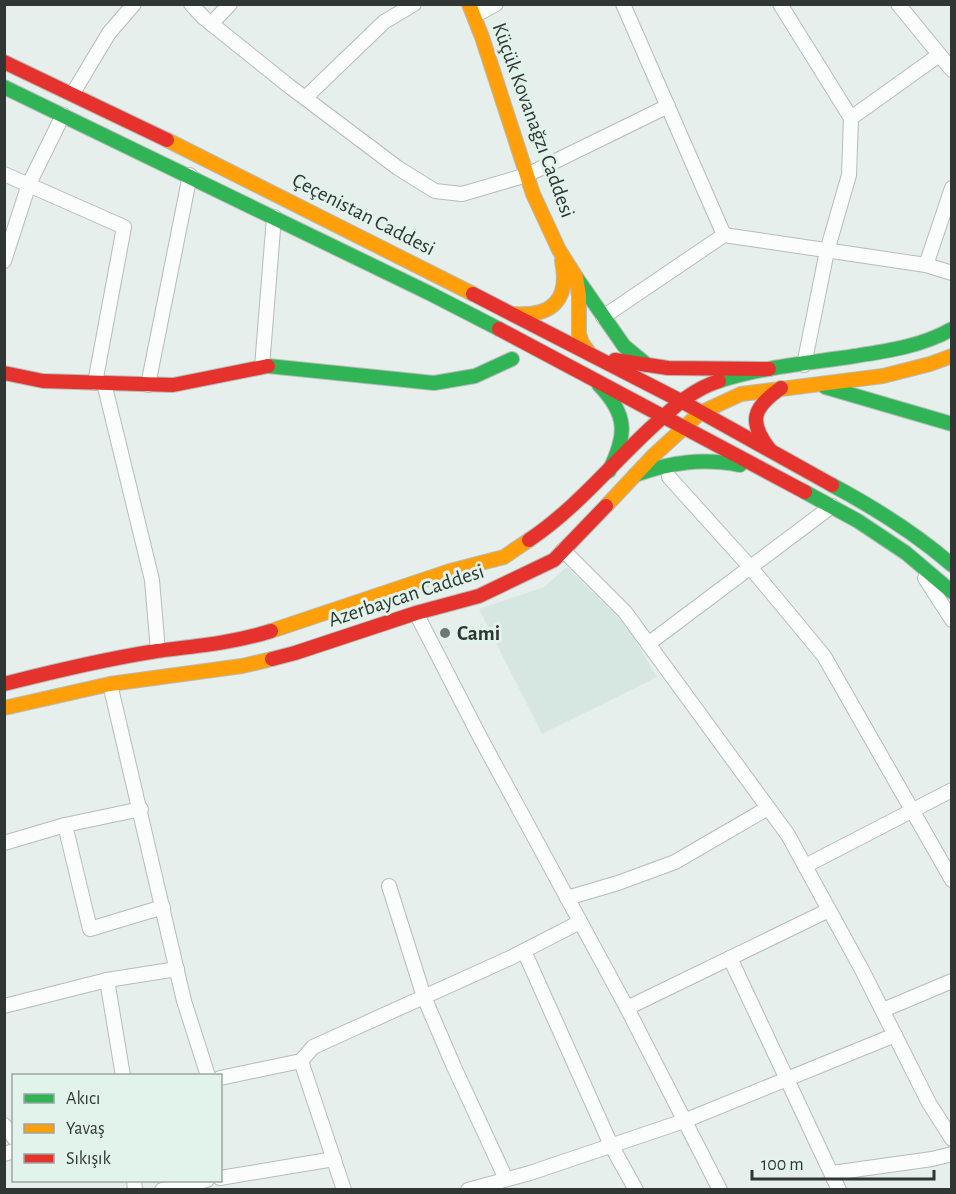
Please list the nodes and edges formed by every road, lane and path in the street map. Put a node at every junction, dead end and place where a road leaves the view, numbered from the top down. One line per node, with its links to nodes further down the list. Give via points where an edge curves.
1 (134, 4): 15 (street, via 109,33)
2 (191, 4): 10 (street)
3 (230, 4): 10 (street)
4 (414, 4): 16 (street, via 384,22)
5 (496, 4): 9 (street)
6 (623, 4): 17 (street)
7 (780, 4): 19 (street)
8 (898, 4): 11 (street)
9 (472, 10): 22 (main road, Küçük Kovanağzı Caddesi)
10 (211, 24): 16 (street)
11 (939, 55): 13 (street); 19 (street)
12 (4, 62): 15 (main road, Çeçenistan Caddesi)
13 (951, 70)
14 (4, 87): 18 (main road, Çeçenistan Caddesi)
15 (73, 93): 33 (main road, Çeçenistan Caddesi)
16 (304, 98): 22 (street, via 435,191 462,194)
17 (668, 106): 22 (street); 26 (street)
18 (63, 114): 21 (main road, Çeçenistan Caddesi); 23 (street)
19 (851, 118): 28 (street, via 849,175)
20 (4, 174): 23 (street)
21 (190, 175): 25 (main road, Çeçenistan Caddesi); 46 (street)
22 (527, 175): 27 (main road, Küçük Kovanağzı Caddesi)
23 (29, 184): 29 (street); 45 (street, via 124,227)
24 (951, 188): 30 (street)
25 (274, 217): 41 (street); 44 (main road, Çeçenistan Caddesi)
26 (724, 235): 28 (street); 34 (street)
27 (559, 250): 32 (main road, Küçük Kovanağzı Caddesi); 33 (main road, Küçük Kovanağzı Caddesi, via 565,285 558,302 542,313)
28 (827, 251): 30 (street); 39 (street)
29 (4, 261)
30 (926, 265): 31 (street)
31 (951, 273)
32 (576, 277): 34 (main road); 36 (main road, Küçük Kovanağzı Caddesi, via 579,334)
33 (513, 314): 36 (main road, Çeçenistan Caddesi)
34 (603, 317): 40 (main road, via 624,346)
35 (951, 329): 39 (main road, Azerbaycan Caddesi, via 896,350)
36 (590, 354): 40 (main road); 49 (main road, Çeçenistan Caddesi)
37 (951, 356): 47 (main road, Azerbaycan Caddesi, via 899,374)
38 (512, 359): 41 (main road, via 489,372 460,381 434,383)
39 (804, 365): 42 (main road, Azerbaycan Caddesi)
40 (648, 366): 42 (main road)
41 (262, 367): 46 (main road, via 173,385)
42 (769, 369): 49 (main road, Azerbaycan Caddesi, via 725,378)
43 (4, 373): 45 (main road, via 43,381)
44 (590, 376): 51 (main road, Çeçenistan Caddesi); 56 (main road, via 614,399 623,422 620,452)
45 (99, 383): 46 (main road); 69 (street, via 152,580)
46 (148, 385)
47 (802, 385): 48 (main road, Azerbaycan Caddesi); 52 (main road, via 844,391)
48 (781, 388): 50 (main road, Azerbaycan Caddesi, via 741,394); 54 (main road, via 762,402 754,420 755,430)
49 (681, 401): 50 (main road, Çeçenistan Caddesi); 51 (main road, Azerbaycan Caddesi)
50 (700, 412): 53 (main road, Azerbaycan Caddesi); 54 (main road, Çeçenistan Caddesi)
51 (663, 416): 53 (main road, Çeçenistan Caddesi); 56 (main road, Azerbaycan Caddesi)
52 (951, 424)
53 (683, 427): 55 (main road, Çeçenistan Caddesi); 57 (main road, Azerbaycan Caddesi)
54 (771, 452): 62 (main road, Çeçenistan Caddesi, via 878,510)
55 (762, 468): 57 (main road, via 699,459 665,464); 59 (main road, Çeçenistan Caddesi)
56 (609, 471): 69 (main road, Azerbaycan Caddesi, via 549,527 504,557 255,636)
57 (635, 475): 60 (main road, Azerbaycan Caddesi)
58 (669, 477): 64 (street)
59 (832, 506): 61 (main road, Çeçenistan Caddesi); 64 (street)
60 (564, 550): 66 (main road, Azerbaycan Caddesi, via 554,560 478,596); 68 (street, via 625,612)
61 (906, 552): 65 (main road, Çeçenistan Caddesi); 67 (street)
62 (945, 555): 63 (main road, Çeçenistan Caddesi)
63 (951, 565)
64 (751, 568): 68 (street); 76 (street, via 824,656)
65 (951, 592)
66 (416, 613): 71 (main road, Azerbaycan Caddesi, via 243,666); 82 (street)
67 (951, 620)
68 (648, 644): 75 (street)
69 (158, 651): 70 (main road, Azerbaycan Caddesi, via 86,663)
70 (4, 684)
71 (110, 684): 72 (main road, Azerbaycan Caddesi); 74 (street)
72 (4, 708)
73 (951, 790): 76 (street)
74 (141, 808): 77 (street); 83 (street)
75 (768, 808): 79 (street); 82 (street, via 675,862)
76 (913, 810): 79 (street); 80 (street)
77 (65, 825): 78 (street); 83 (street, via 90,929)
78 (4, 843)
79 (805, 866): 84 (street)
80 (951, 880)
81 (389, 886): 91 (street)
82 (567, 898): 85 (street)
83 (163, 908): 88 (street)
84 (829, 910): 87 (street); 94 (street)
85 (580, 922): 86 (street); 93 (street)
86 (524, 951): 91 (street); 103 (street)
87 (730, 958): 93 (street); 100 (street)
88 (177, 969): 89 (street); 98 (street)
89 (107, 980): 92 (street); 97 (street)
90 (951, 981): 94 (street)
91 (424, 997): 96 (street, via 313,1047); 108 (street)
92 (4, 1006)
93 (627, 1008): 101 (street)
94 (883, 1011): 95 (street)
95 (895, 1035): 100 (street); 102 (street)
96 (301, 1061): 99 (street); 105 (street)
97 (123, 1074)
98 (207, 1074)
99 (222, 1078)
100 (788, 1079): 101 (street); 106 (street)
101 (684, 1120): 103 (street); 114 (street)
102 (951, 1138)
103 (611, 1145): 108 (street); 113 (street)
104 (951, 1154): 106 (street)
105 (334, 1159): 107 (street); 111 (street)
106 (832, 1173): 115 (street)
107 (222, 1178)
108 (507, 1179): 112 (street)
109 (189, 1182): 110 (street)
110 (162, 1190)
111 (344, 1190)
112 (468, 1190)
113 (636, 1190)
114 (720, 1190)
115 (839, 1190)

